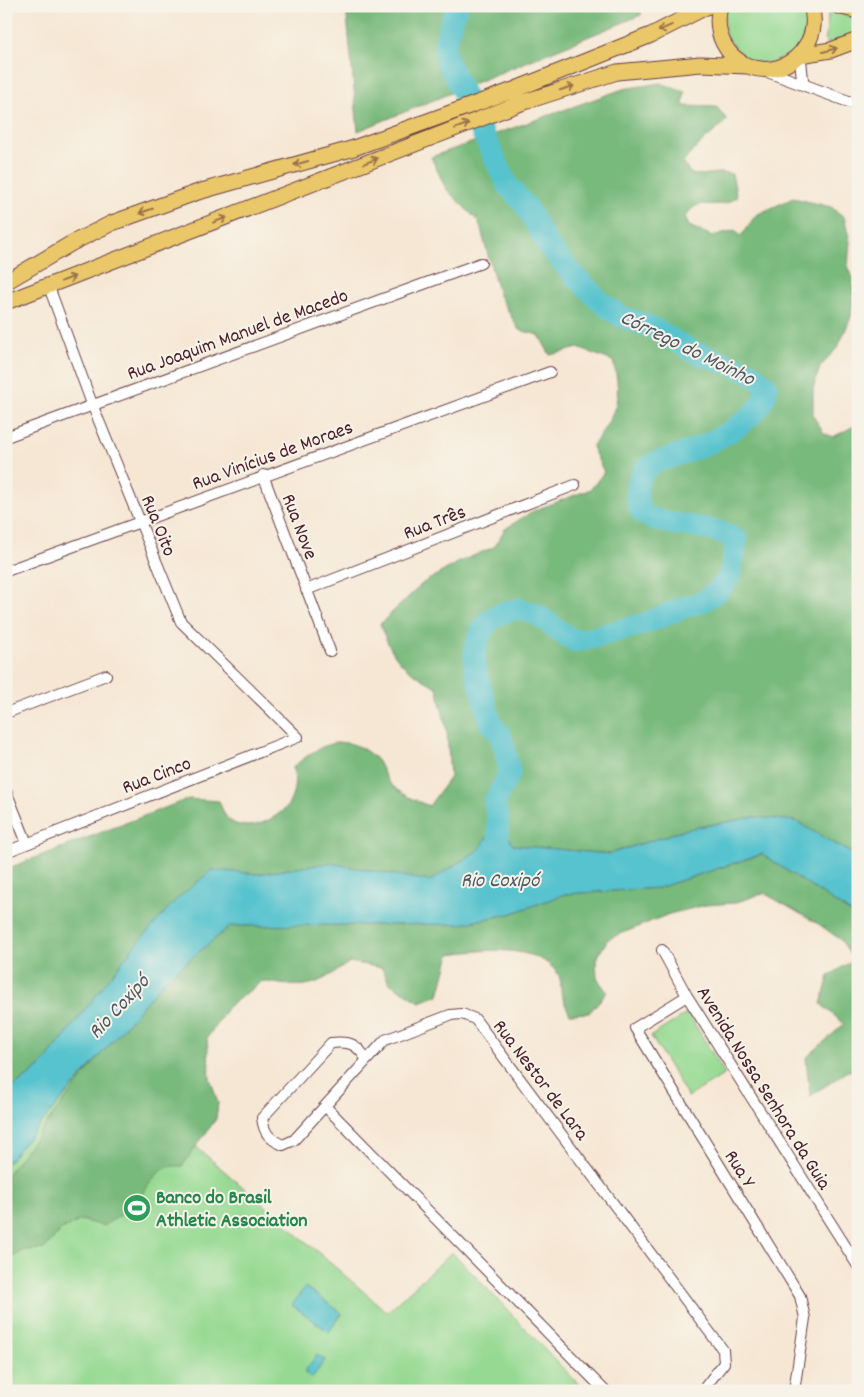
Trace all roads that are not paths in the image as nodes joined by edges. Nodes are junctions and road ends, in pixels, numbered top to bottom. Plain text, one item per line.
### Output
1 (708, 6) edge
2 (720, 6) edge
3 (811, 6) edge
4 (838, 6) edge
5 (858, 10) edge
6 (858, 40) edge
7 (800, 55) junction
8 (754, 68) junction
9 (803, 84) junction
10 (518, 96) junction
11 (858, 105) edge
12 (480, 263) dead end
13 (6, 282) edge
14 (49, 286) junction
15 (6, 302) edge
16 (550, 372) dead end
17 (92, 404) junction
18 (6, 437) edge
19 (263, 475) junction
20 (575, 484) dead end
21 (139, 522) junction
22 (6, 571) edge
23 (306, 590) junction
24 (330, 651) dead end
25 (106, 675) dead end
26 (6, 713) edge
27 (298, 737) joint
28 (6, 791) edge
29 (27, 843) junction
30 (6, 852) edge
31 (662, 950) dead end
32 (687, 996) junction
33 (366, 1060) junction
34 (325, 1106) junction
35 (858, 1266) edge
36 (604, 1391) edge
37 (702, 1391) edge
38 (794, 1391) edge

1 -> 10 main road
2 - 8 main road
3 - 7 main road
4 - 5 main road
7 -> 6 main road
7 - 8 main road
7 - 9 street
8 - 9 street
10 -> 8 main road
9 - 11 street
10 -> 13 main road
14 -> 10 main road
12 - 17 street, Rua Joaquim Manuel de Macedo
14 - 15 main road
14 - 17 street, Rua Oito
16 - 19 street, Rua Vinícius de Moraes
17 - 18 street, Rua Joaquim Manuel de Macedo
17 - 21 street, Rua Oito
19 - 21 street, Rua Vinícius de Moraes
19 - 23 street, Rua Nove
20 - 23 street, Rua Três
21 - 22 street, Rua Vinícius de Moraes
21 - 27 street, Rua Oito
23 - 24 street, Rua Nove
25 - 26 street
27 - 29 street, Rua Cinco
28 - 29 street
29 - 30 street, Rua Cinco
31 - 32 street, Avenida Nossa Senhora da Guia
32 - 35 street, Avenida Nossa Senhora da Guia
32 - 38 street, Rua Y
33 - 34 street, Rua Nestor de Lara
33 - 34 street, Rua Nestor de Lara
33 - 37 street, Rua Nestor de Lara
34 - 36 street

